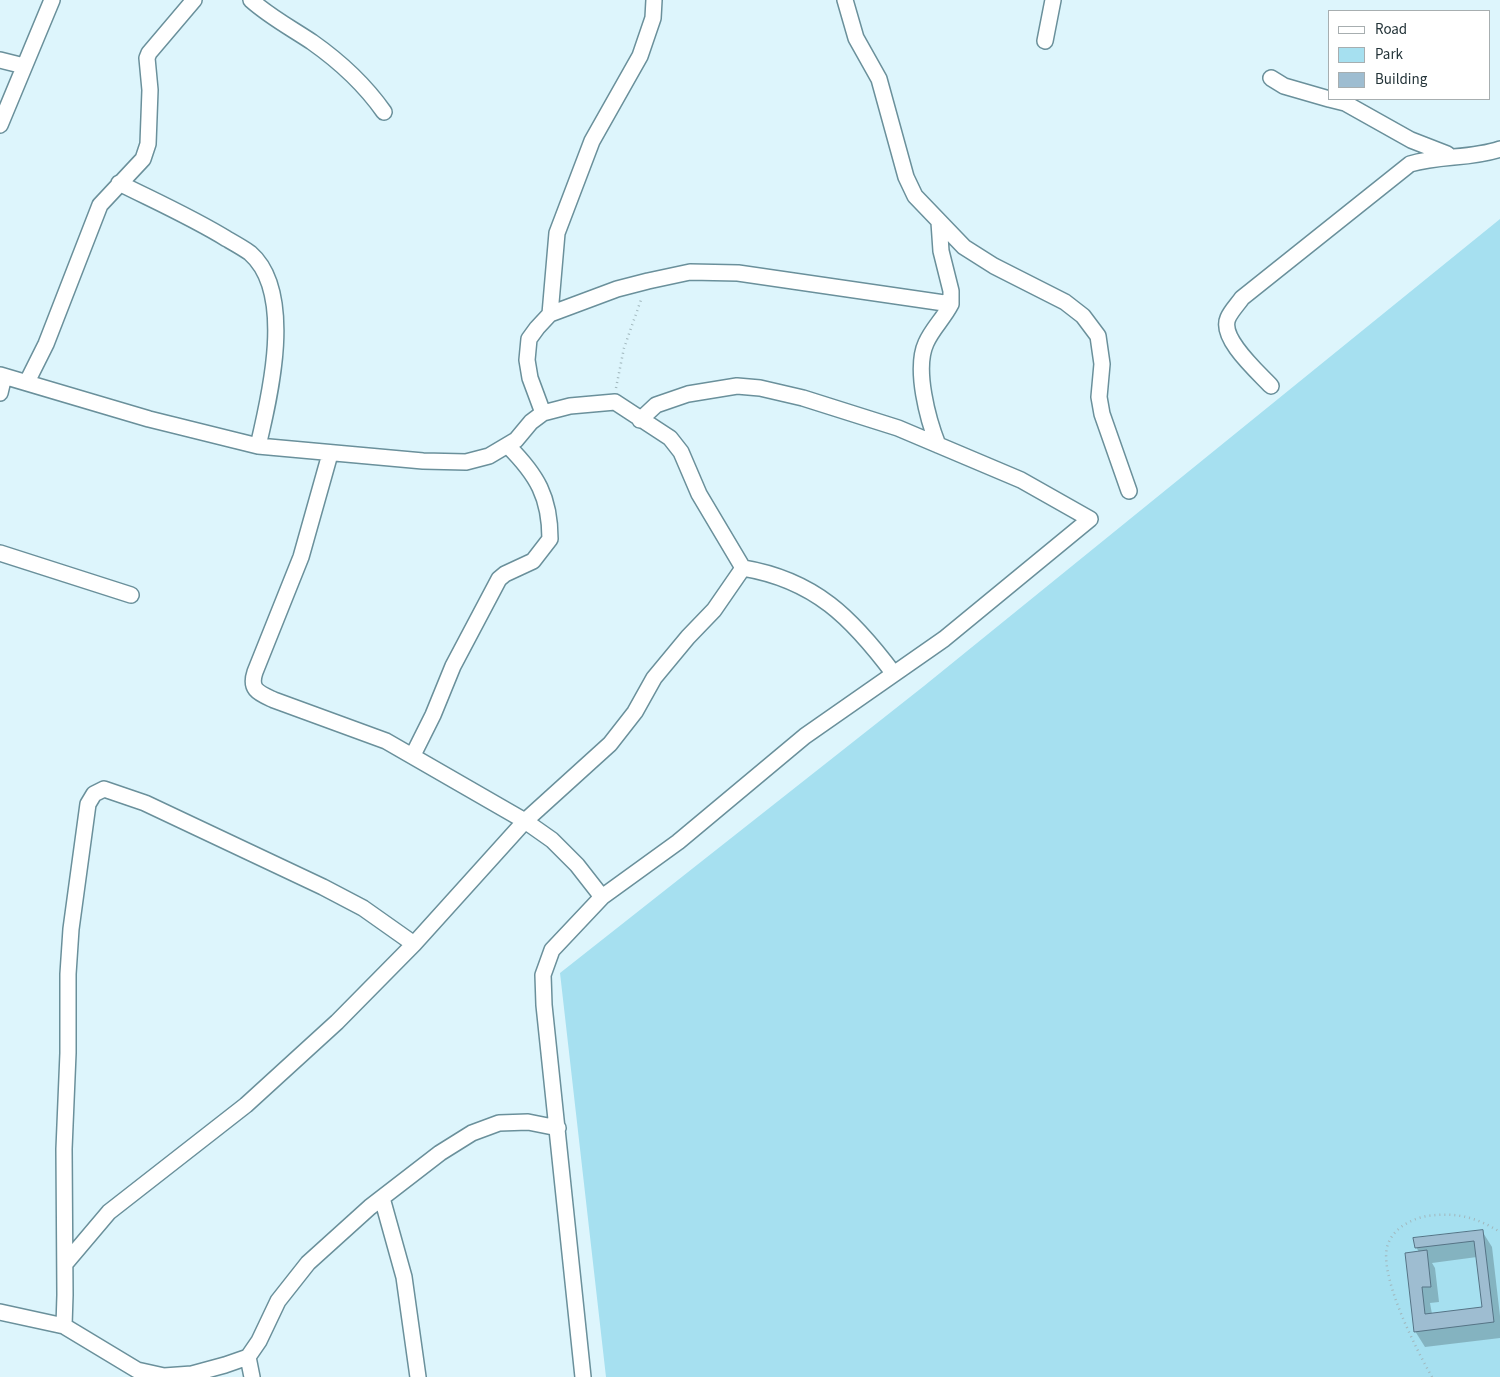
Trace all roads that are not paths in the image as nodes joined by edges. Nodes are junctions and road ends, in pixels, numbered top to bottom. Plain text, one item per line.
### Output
1 (194, 0) edge
2 (251, 0) edge
3 (654, 0) edge
4 (845, 0) edge
5 (1053, 0) edge
6 (51, 1) edge
7 (1045, 41) dead end
8 (0, 60) edge
9 (24, 66) junction
10 (1271, 78) dead end
11 (1328, 99) edge
12 (1333, 100) edge
13 (384, 112) dead end
14 (0, 125) edge
15 (1500, 149) edge
16 (1453, 157) junction
17 (119, 183) junction
18 (939, 222) junction
19 (951, 304) junction
20 (550, 314) junction
21 (2, 375) edge
22 (27, 382) junction
23 (1271, 386) dead end
24 (0, 393) edge
25 (543, 413) junction
26 (640, 420) junction
27 (938, 445) junction
28 (258, 446) junction
29 (508, 446) junction
30 (330, 454) junction
31 (1129, 491) dead end
32 (0, 553) edge
33 (743, 568) junction
34 (130, 595) dead end
35 (894, 674) junction
36 (414, 755) junction
37 (525, 821) junction
38 (602, 897) junction
39 (414, 944) junction
40 (558, 1128) junction
41 (382, 1198) junction
42 (65, 1264) junction
43 (0, 1312) edge
44 (64, 1326) junction
45 (248, 1357) junction
46 (252, 1377) edge
47 (418, 1377) edge
48 (583, 1377) edge

1 - 17 street
2 - 13 street
3 - 20 street
4 - 18 street
5 - 7 street
6 - 9 street
8 - 9 street
9 - 14 street
10 - 11 street
12 - 16 street
15 - 16 street
16 - 23 street
17 - 22 street
17 - 28 street
18 - 19 street
18 - 31 street
19 - 20 street
19 - 27 street
20 - 25 street
21 - 22 street
21 - 24 street
22 - 28 street
25 - 26 street
25 - 29 street
26 - 27 street
26 - 33 street
27 - 35 street
28 - 30 street
29 - 30 street
29 - 36 street
30 - 36 street
32 - 34 street
33 - 35 street
33 - 37 street
35 - 38 street
36 - 37 street
37 - 38 street
37 - 39 street
38 - 40 street
39 - 42 street
39 - 42 street
40 - 41 street
40 - 48 street
41 - 45 street
41 - 47 street
42 - 44 street
43 - 44 street
44 - 45 street
45 - 46 street

